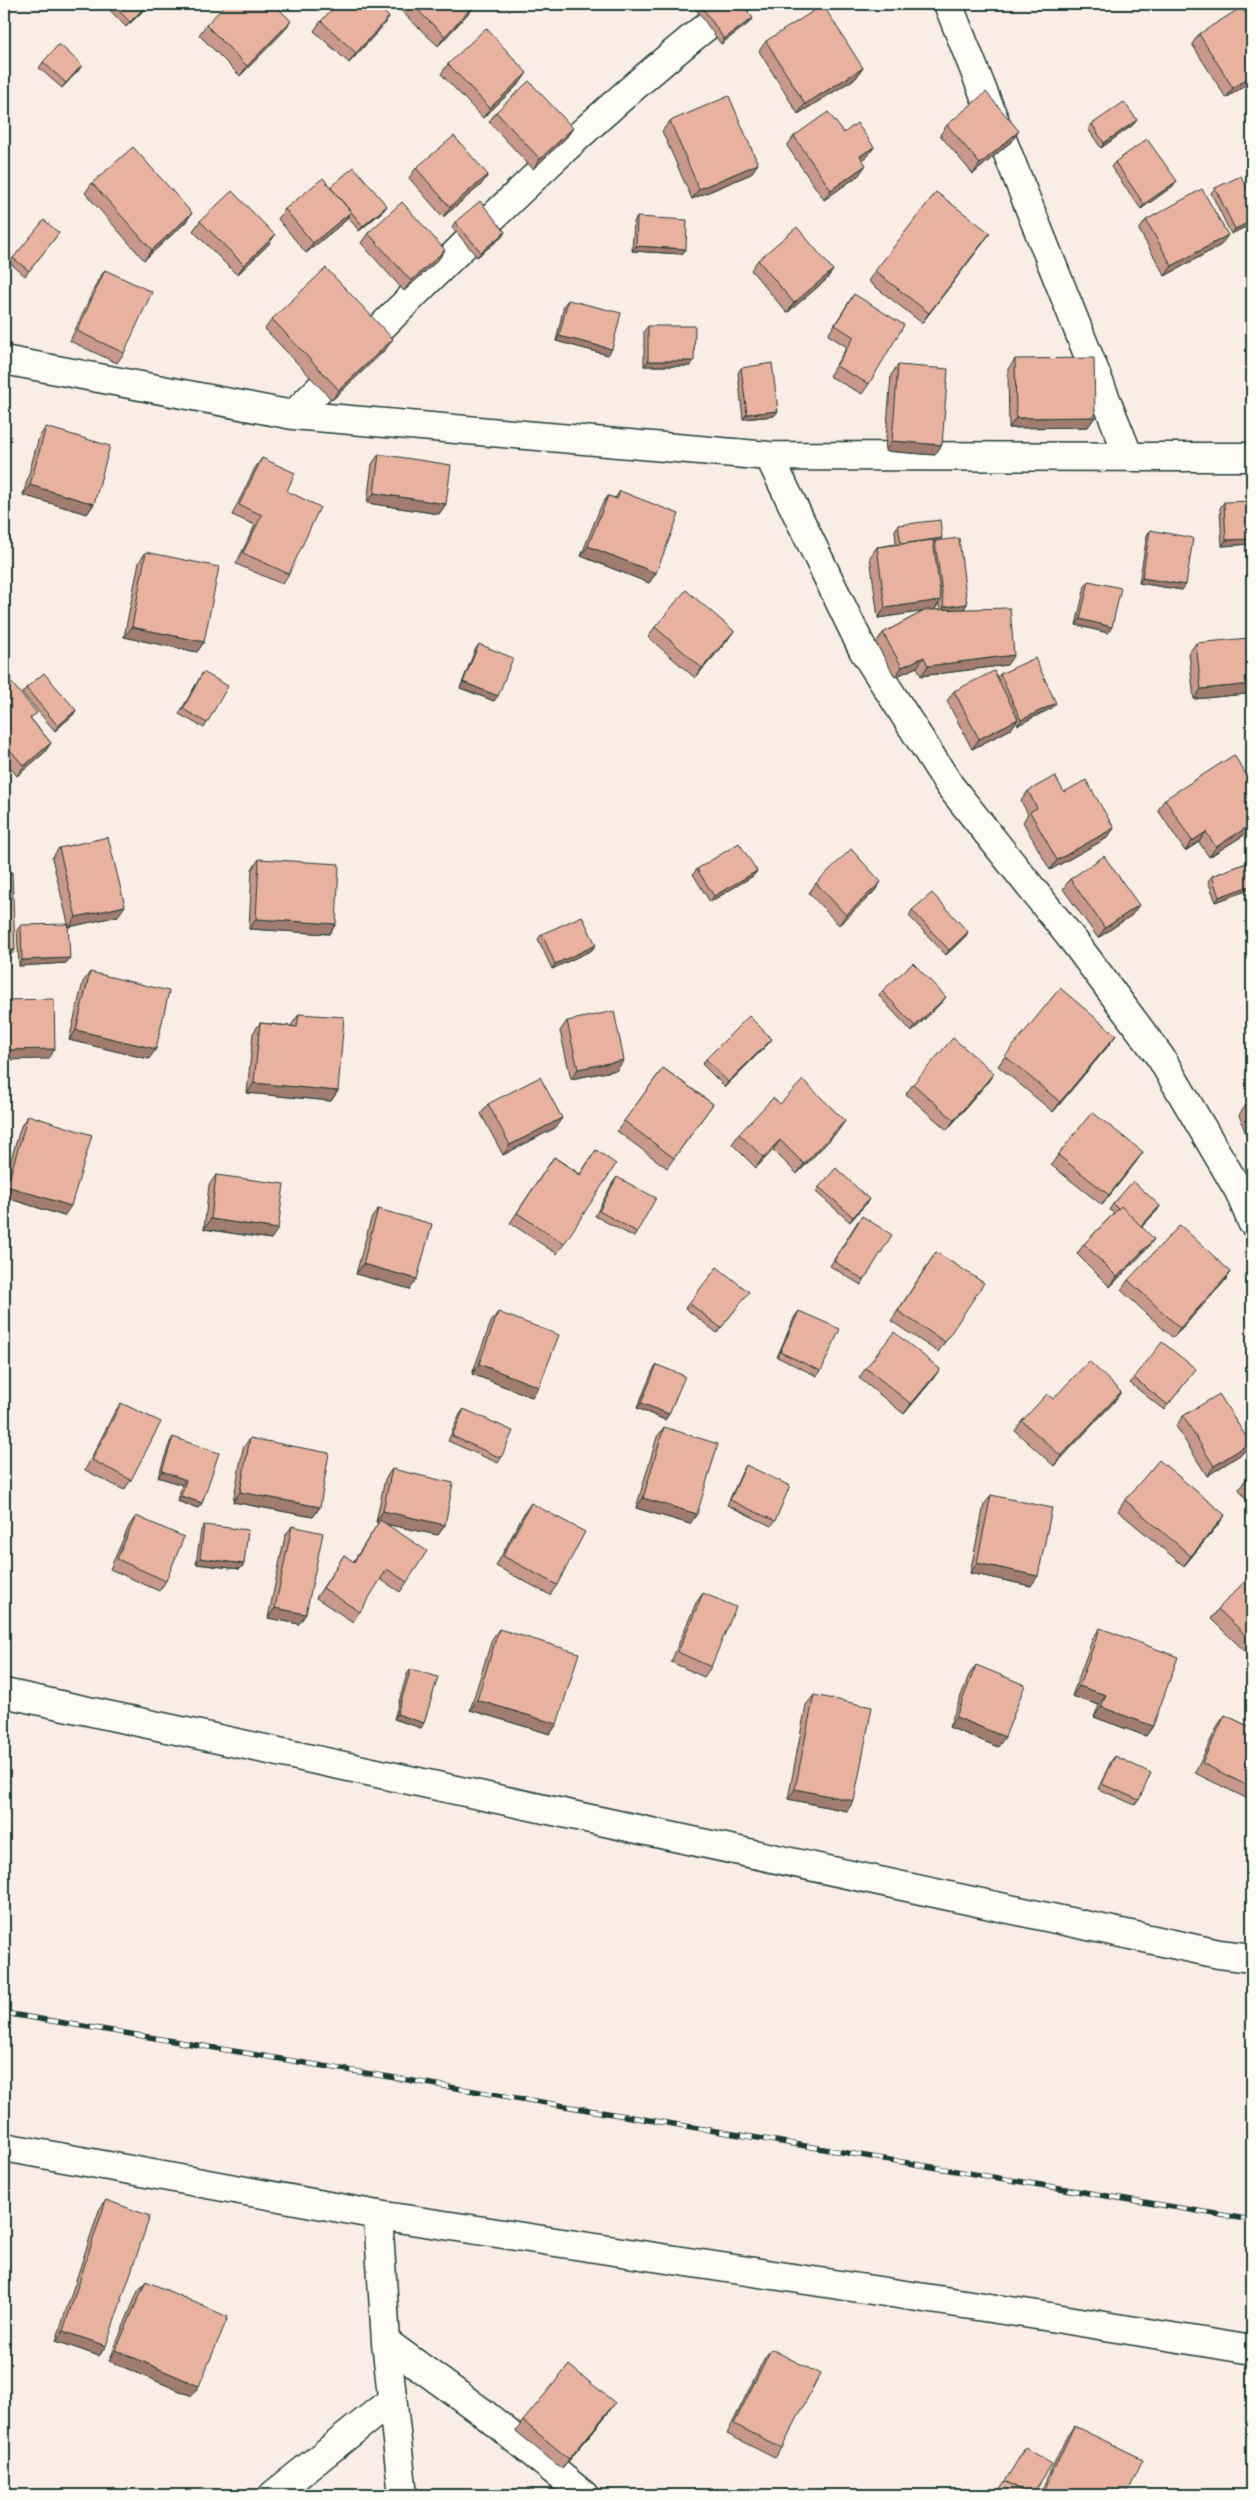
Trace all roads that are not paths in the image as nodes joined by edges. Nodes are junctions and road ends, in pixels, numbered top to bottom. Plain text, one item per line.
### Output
1 (735, 4) edge
2 (948, 4) edge
3 (4, 360) edge
4 (293, 415) junction
5 (769, 456) junction
6 (1252, 457) edge
7 (1129, 458) junction
8 (1252, 1222) edge
9 (4, 1693) edge
10 (1252, 1958) edge
11 (4, 2147) edge
12 (378, 2214) junction
13 (386, 2342) junction
14 (1252, 2350) edge
15 (392, 2400) junction
16 (273, 2495) edge
17 (403, 2495) edge
18 (584, 2495) edge

1 - 4 street
2 - 7 street
3 - 4 street
4 - 5 street
5 - 7 street
5 - 8 street
6 - 7 street
9 - 10 street
11 - 12 street
12 - 13 street
12 - 14 street
13 - 15 street
13 - 18 street
15 - 16 street
15 - 17 street

